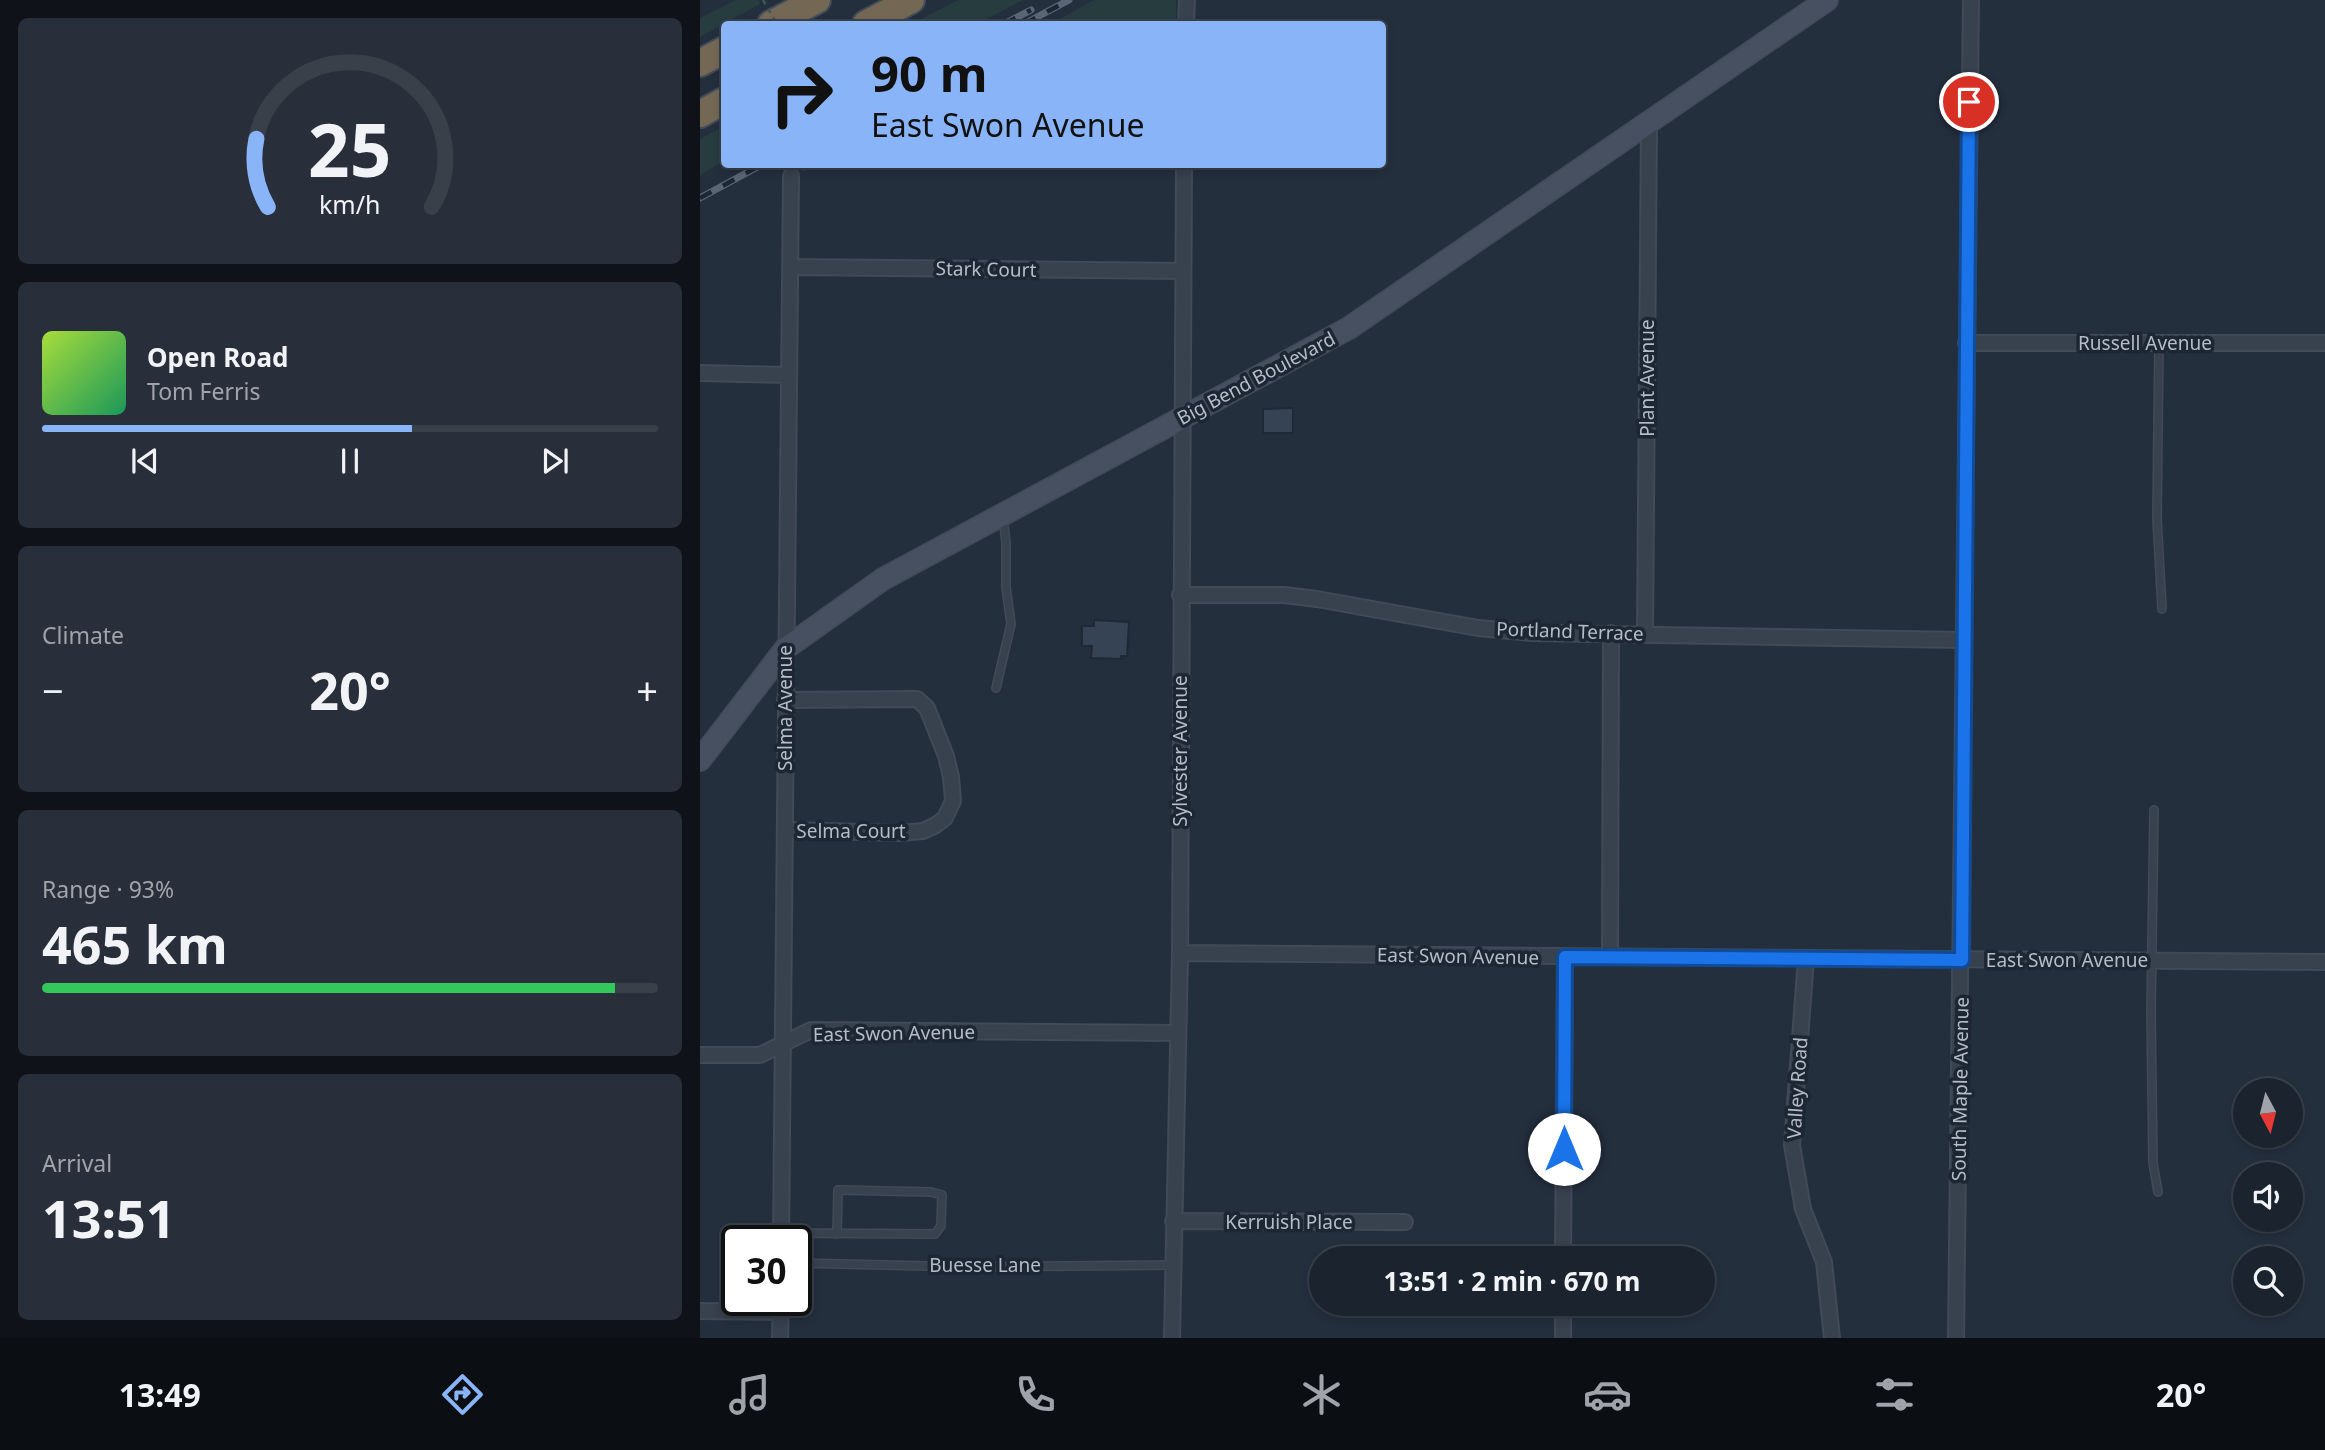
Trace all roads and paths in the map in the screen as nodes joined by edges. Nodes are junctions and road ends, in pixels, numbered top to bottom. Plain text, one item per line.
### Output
1 (763, 0) edge
2 (817, 0) edge
3 (911, 0) edge
4 (1187, 0) edge
5 (1827, 0) edge
6 (1971, 0) edge
7 (775, 21) edge
8 (777, 21) edge
9 (872, 21) edge
10 (1186, 21) edge
11 (721, 52) edge
12 (700, 63) edge
13 (721, 103) edge
14 (700, 114) edge
15 (1649, 124) junction
16 (1184, 168) edge
17 (791, 176) dead end
18 (790, 267) junction
19 (1183, 271) junction
20 (1966, 343) junction
21 (2159, 343) junction
22 (2325, 343) edge
23 (700, 373) edge
24 (788, 375) junction
25 (1182, 418) junction
26 (1002, 513) junction
27 (1180, 595) junction
28 (2162, 609) dead end
29 (1611, 633) junction
30 (1645, 633) junction
31 (1963, 640) junction
32 (786, 648) junction
33 (996, 688) dead end
34 (785, 700) junction
35 (700, 761) edge
36 (2154, 810) dead end
37 (785, 831) junction
38 (1180, 953) junction
39 (1610, 956) junction
40 (1565, 957) junction
41 (1806, 959) junction
42 (1962, 960) junction
43 (2154, 961) junction
44 (2325, 962) edge
45 (1177, 1033) junction
46 (782, 1045) junction
47 (700, 1055) edge
48 (2158, 1192) dead end
49 (1173, 1221) junction
50 (1405, 1222) dead end
51 (781, 1225) edge
52 (837, 1234) junction
53 (812, 1235) edge
54 (1563, 1246) edge
55 (812, 1263) edge
56 (1173, 1265) junction
57 (721, 1310) edge
58 (700, 1311) edge
59 (781, 1316) edge
60 (1563, 1316) edge
61 (780, 1338) edge
62 (1172, 1338) edge
63 (1563, 1338) edge
64 (1832, 1338) edge
65 (1956, 1338) edge

1 - 7 path, bridge
2 - 8 highway
3 - 9 highway
4 - 10 street
5 - 15 main road, Big Bend Boulevard
6 - 20 street, South Maple Avenue
11 - 12 highway
13 - 14 highway
15 - 25 main road, Big Bend Boulevard
15 - 30 street, Plant Avenue
16 - 19 street, Sylvester Avenue
17 - 18 street, Selma Avenue
18 - 19 street, Stark Court
18 - 24 street, Selma Avenue
19 - 25 street, Sylvester Avenue
20 - 21 street, Russell Avenue
20 - 31 street, South Maple Avenue
21 - 22 street, Russell Avenue
21 - 28 lane
23 - 24 street
24 - 32 street, Selma Avenue
25 - 26 main road, Big Bend Boulevard
25 - 27 street, Sylvester Avenue
26 - 32 main road, Big Bend Boulevard
26 - 33 lane
27 - 29 street, Portland Terrace
27 - 38 street, Sylvester Avenue
29 - 30 street, Portland Terrace
29 - 39 street
30 - 31 street, Portland Terrace
31 - 42 street, South Maple Avenue
32 - 34 street, Selma Avenue
32 - 35 main road, Big Bend Boulevard
34 - 37 street, Selma Avenue
34 - 37 street, Selma Court
36 - 43 lane
37 - 46 street, Selma Avenue
38 - 40 street, East Swon Avenue
38 - 45 street, Sylvester Avenue
39 - 40 street, East Swon Avenue
39 - 41 street, East Swon Avenue
40 - 54 street
41 - 42 street, East Swon Avenue
41 - 64 street, Valley Road
42 - 43 street, East Swon Avenue
42 - 65 street, South Maple Avenue
43 - 44 street, East Swon Avenue
43 - 48 lane
45 - 46 street, East Swon Avenue
45 - 49 street, Sylvester Avenue
46 - 47 street, East Swon Avenue
46 - 51 street, Selma Avenue
49 - 50 street, Kerruish Place
49 - 56 street, Sylvester Avenue
52 - 52 lane
52 - 53 lane
55 - 56 lane, Buesse Lane
56 - 62 street, Sylvester Avenue
57 - 58 street
59 - 61 street
60 - 63 street

